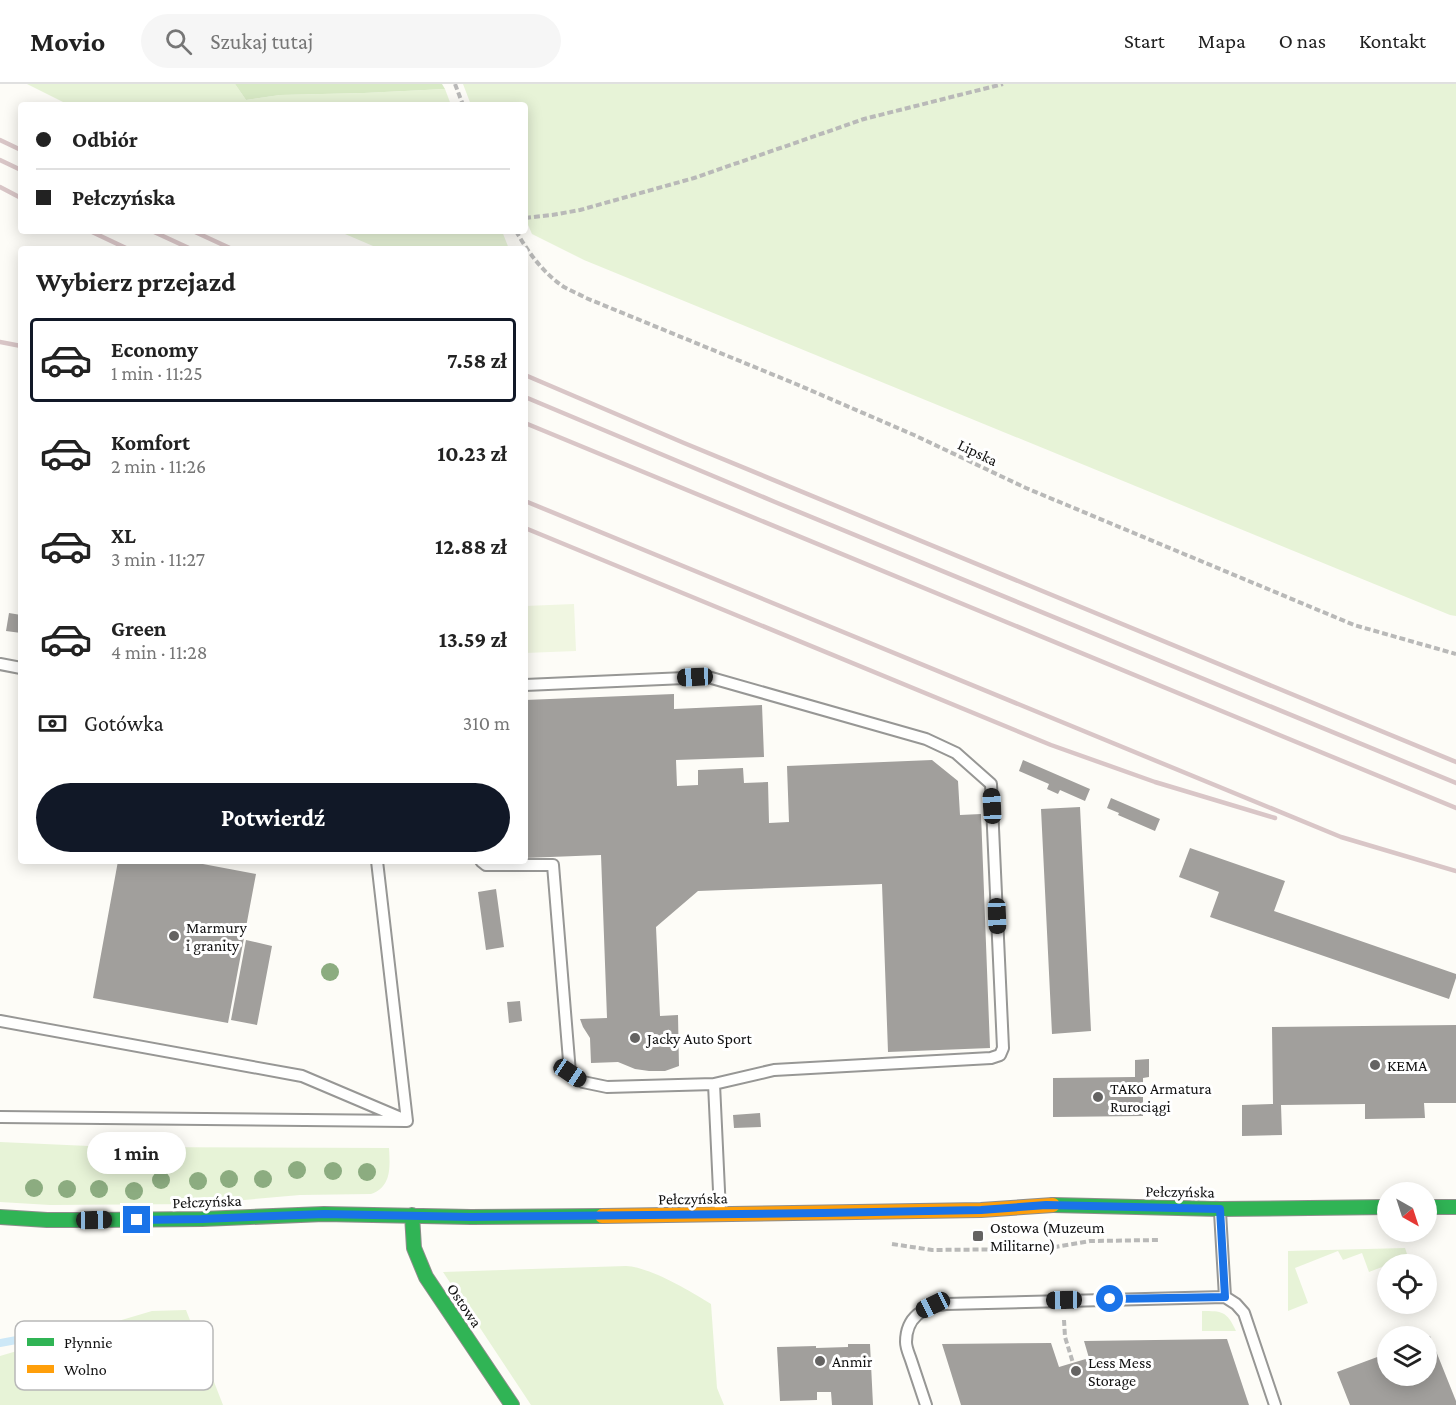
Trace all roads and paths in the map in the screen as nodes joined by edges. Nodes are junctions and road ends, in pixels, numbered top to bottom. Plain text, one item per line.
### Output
1 (455, 84) edge
2 (1003, 84) edge
3 (462, 102) edge
4 (528, 218) edge
5 (528, 252) edge
6 (1456, 654) edge
7 (0, 664) edge
8 (18, 667) edge
9 (528, 685) edge
10 (376, 864) edge
11 (485, 864) edge
12 (0, 1021) edge
13 (714, 1084) junction
14 (0, 1117) edge
15 (407, 1121) junction
16 (1377, 1207) edge
17 (1437, 1207) edge
18 (1456, 1207) edge
19 (1220, 1209) junction
20 (720, 1214) junction
21 (412, 1215) junction
22 (0, 1216) edge
23 (1161, 1240) dead end
24 (886, 1243) dead end
25 (1225, 1297) junction
26 (1064, 1300) junction
27 (1073, 1363) dead end
28 (512, 1405) edge
29 (926, 1405) edge
30 (1275, 1405) edge

1 - 3 path
2 - 4 path
5 - 6 path, Lipska
7 - 8 lane
9 - 13 lane
10 - 15 lane
11 - 13 lane
12 - 15 lane
13 - 20 lane
14 - 15 lane
16 - 19 main road, Pełczyńska
17 - 18 main road
19 - 20 main road, Pełczyńska
19 - 25 lane
20 - 21 main road, Pełczyńska
21 - 22 main road, Pełczyńska
21 - 28 main road, Ostowa
23 - 24 path
25 - 26 lane
25 - 30 lane
26 - 27 path
26 - 29 lane

